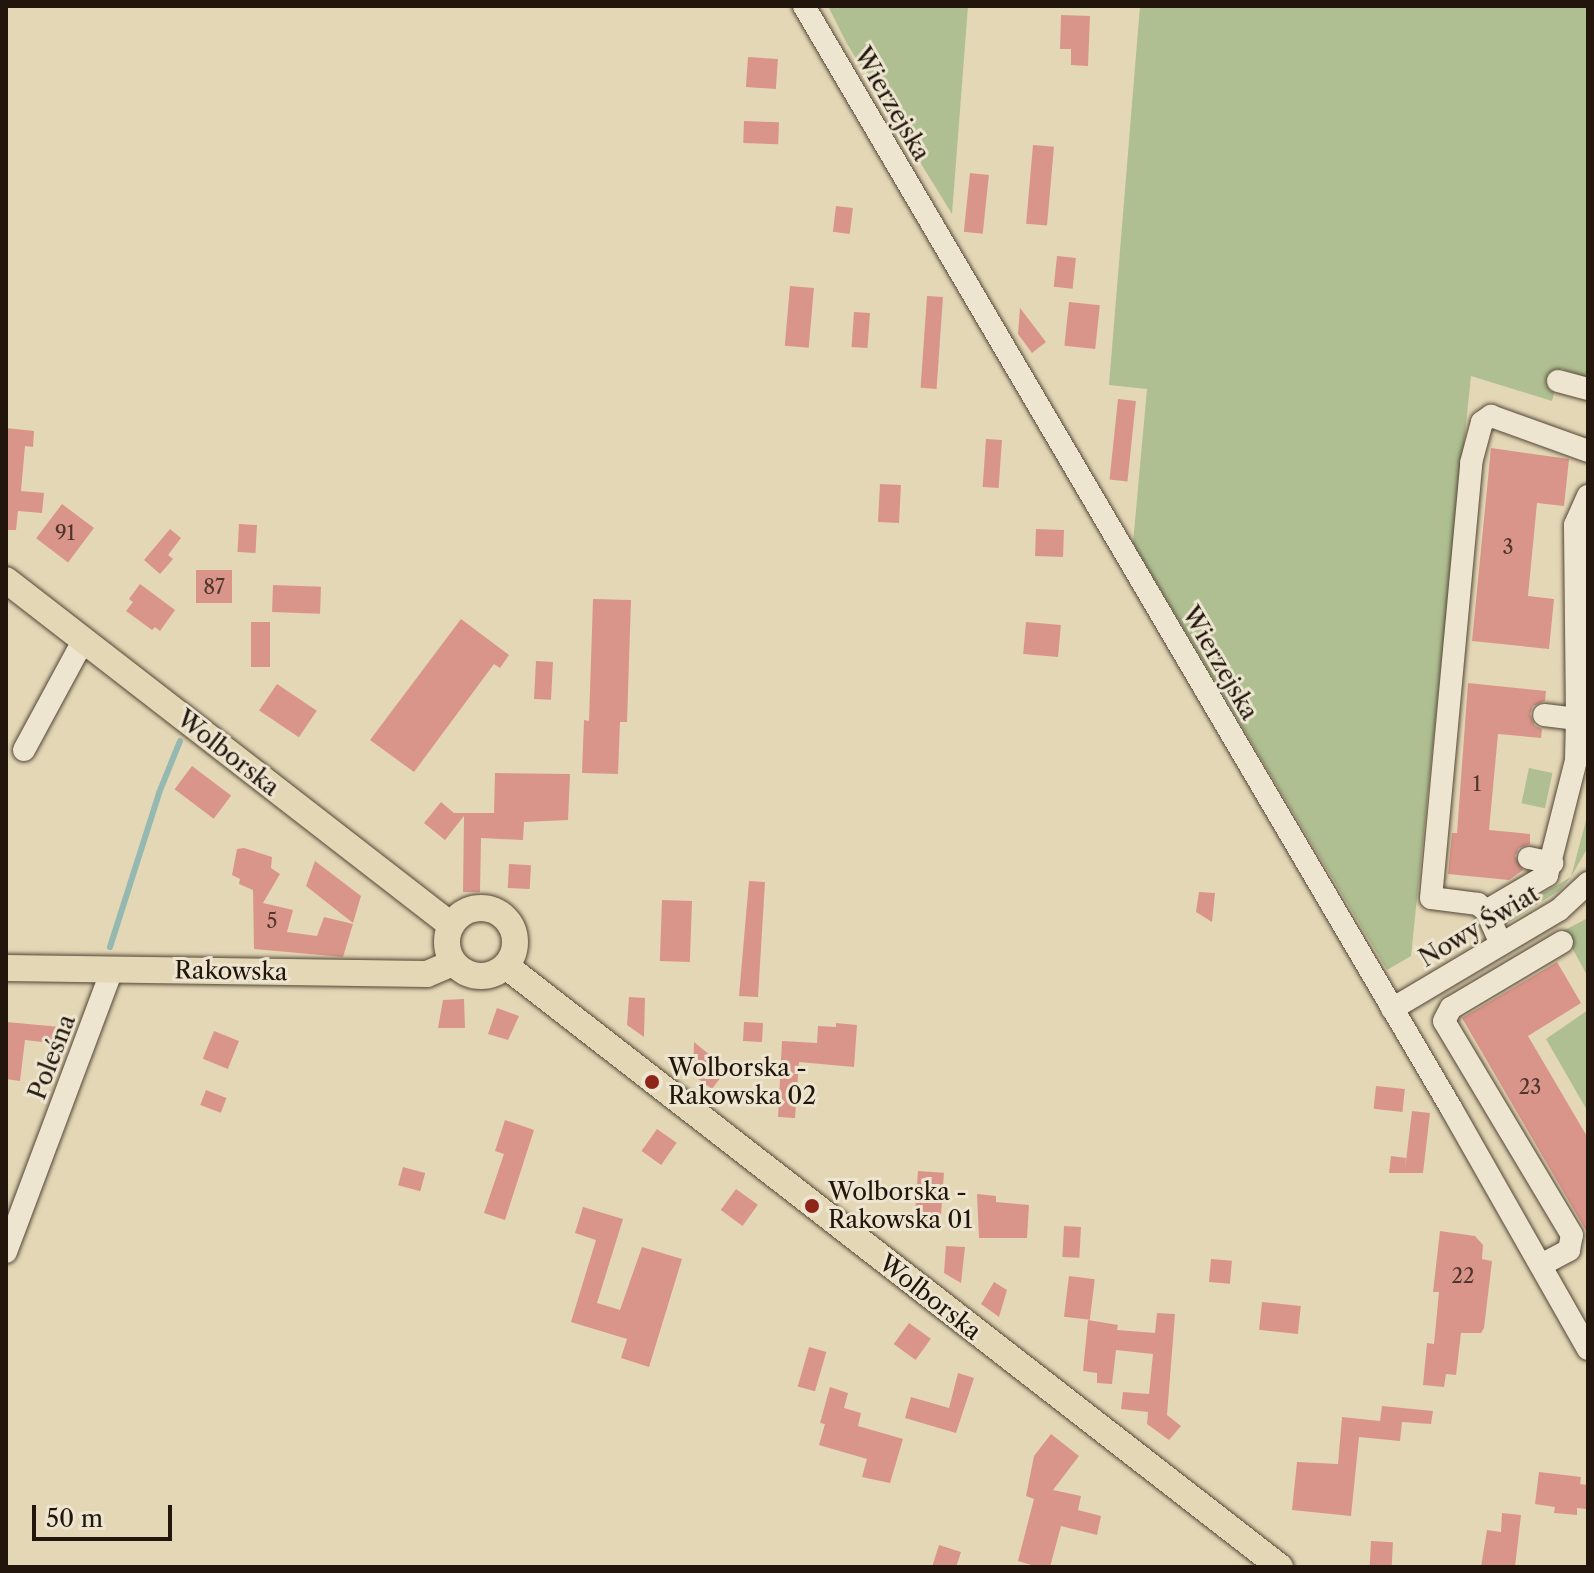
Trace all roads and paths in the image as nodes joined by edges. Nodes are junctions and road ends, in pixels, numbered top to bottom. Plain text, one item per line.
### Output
1 (804, 6) edge
2 (1558, 381) dead end
3 (1588, 389) edge
4 (1588, 451) edge
5 (1588, 496) edge
6 (6, 580) edge
7 (83, 641) junction
8 (1544, 715) dead end
9 (1577, 719) junction
10 (24, 750) dead end
11 (1529, 858) dead end
12 (1552, 863) junction
13 (1588, 883) edge
14 (1486, 911) junction
15 (451, 925) junction
16 (1562, 942) dead end
17 (1501, 944) junction
18 (453, 963) junction
19 (506, 966) junction
20 (6, 968) edge
21 (112, 970) junction
22 (1392, 1009) junction
23 (6, 1252) edge
24 (1541, 1265) junction
25 (1588, 1349) edge
26 (1280, 1567) edge

1 - 22 street, Wierzejska
2 - 3 street
4 - 14 street
5 - 9 street
6 - 7 main road, Wolborska
7 - 10 street
7 - 15 main road, Wolborska
8 - 9 street
9 - 12 street
11 - 12 street
12 - 14 street
13 - 17 street, Nowy Świat
14 - 17 street
15 - 18 main road
15 - 19 main road
16 - 24 street
17 - 22 street, Nowy Świat
18 - 19 main road
18 - 21 main road, Rakowska
19 - 26 main road, Wolborska
20 - 21 main road, Rakowska
21 - 23 street, Poleśna
22 - 24 street, Wierzejska
24 - 25 street, Wierzejska

